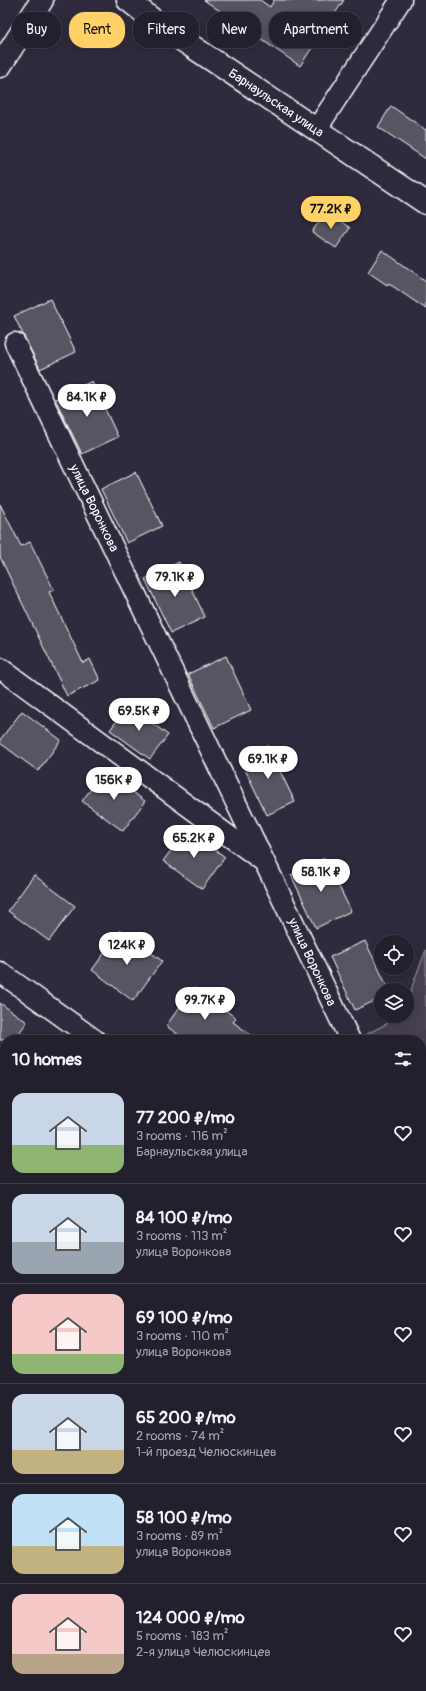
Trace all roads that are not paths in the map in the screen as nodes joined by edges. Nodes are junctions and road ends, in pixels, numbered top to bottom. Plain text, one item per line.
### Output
1 (42, 0) edge
2 (128, 0) edge
3 (401, 0) edge
4 (0, 66) edge
5 (316, 130) junction
6 (426, 203) edge
7 (15, 343) dead end
8 (0, 668) edge
9 (265, 863) junction
10 (0, 972) edge
11 (88, 1035) edge
12 (348, 1035) edge

1 - 4 main road
2 - 5 main road, Барнаульская улица
3 - 5 street
5 - 6 main road, Барнаульская улица
7 - 9 street, улица Воронкова
8 - 9 street
9 - 12 street, улица Воронкова
10 - 11 street

